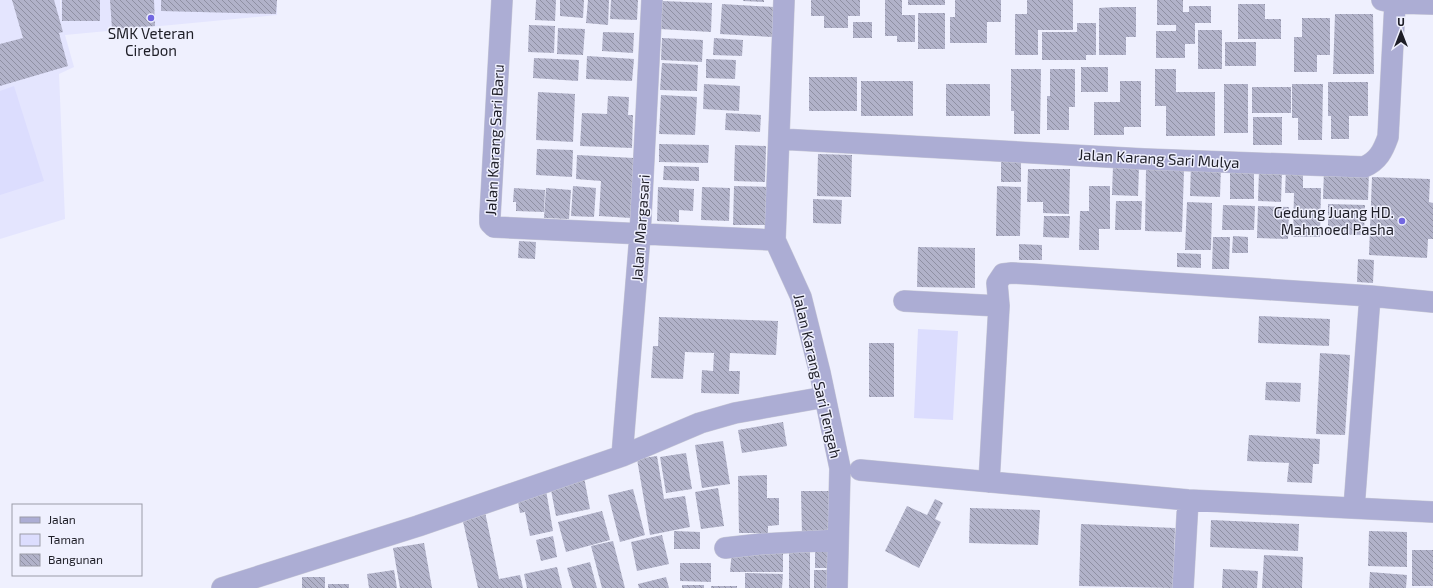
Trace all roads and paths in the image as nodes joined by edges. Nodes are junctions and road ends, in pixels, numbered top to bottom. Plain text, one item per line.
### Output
1 (502, 0) edge
2 (652, 0) edge
3 (784, 0) edge
4 (1388, 2) edge
5 (1433, 4) edge
6 (779, 139) junction
7 (640, 235) junction
8 (775, 240) junction
9 (1370, 296) junction
10 (904, 301) dead end
11 (1433, 302) edge
12 (999, 306) junction
13 (825, 397) junction
14 (622, 456) junction
15 (860, 470) dead end
16 (988, 482) junction
17 (1188, 500) junction
18 (1354, 508) junction
19 (1433, 512) edge
20 (837, 540) junction
21 (725, 548) dead end
22 (222, 588) edge
23 (837, 588) edge
24 (1182, 588) edge

1 - 7 street, Jalan Karang Sari Baru
2 - 7 street, Jalan Margasari
3 - 6 street, Jalan Karang Sari Tengah
4 - 5 street
4 - 6 street, Jalan Karang Sari Mulya
6 - 8 street, Jalan Karang Sari Tengah
7 - 8 street, Jalan Karang Sari Baru
7 - 14 street, Jalan Margasari
8 - 13 street, Jalan Karang Sari Tengah
9 - 11 street
9 - 12 street
9 - 18 street
10 - 12 street
12 - 16 street
13 - 14 street
13 - 20 street, Jalan Karang Sari Tengah
14 - 22 street
15 - 16 street
16 - 17 street
17 - 18 street
17 - 24 street
18 - 19 street
20 - 21 street
20 - 23 street, Jalan Karang Sari Tengah

